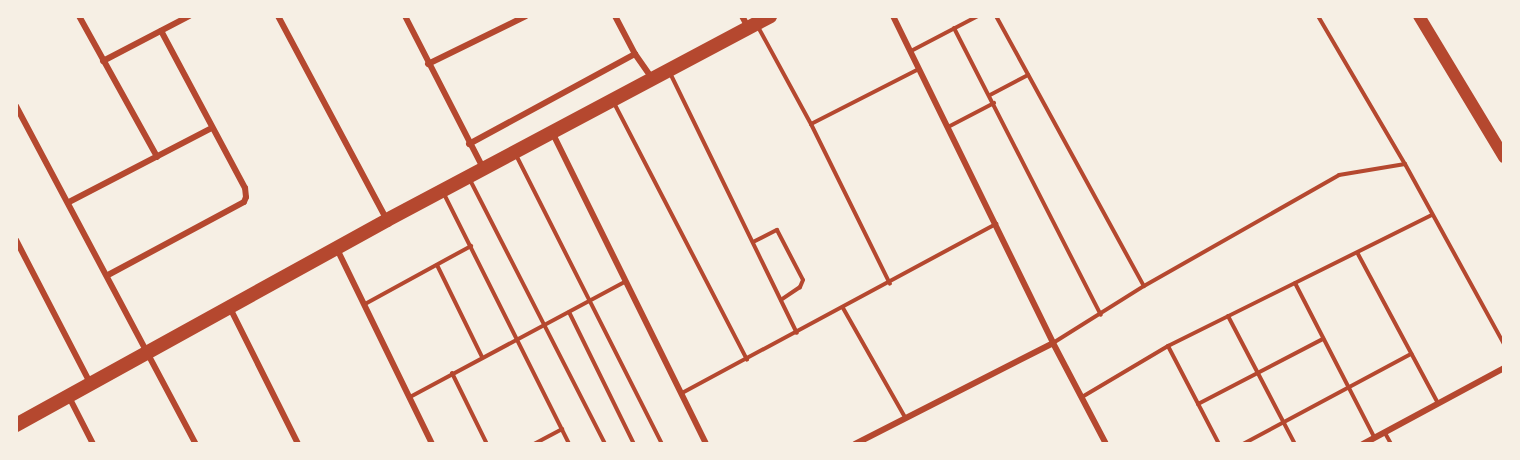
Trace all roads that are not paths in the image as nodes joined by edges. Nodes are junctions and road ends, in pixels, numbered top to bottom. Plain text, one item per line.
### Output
1 (79, 16) edge
2 (189, 16) edge
3 (278, 16) edge
4 (405, 16) edge
5 (526, 16) edge
6 (615, 16) edge
7 (770, 16) edge
8 (893, 16) edge
9 (978, 16) edge
10 (996, 16) edge
11 (1318, 16) edge
12 (1419, 16) edge
13 (749, 23) edge
14 (954, 28) junction
15 (161, 31) junction
16 (911, 51) junction
17 (635, 54) junction
18 (103, 61) junction
19 (428, 64) junction
20 (919, 69) junction
21 (668, 70) junction
22 (1028, 75) junction
23 (652, 78) junction
24 (990, 95) junction
25 (612, 99) junction
26 (994, 103) junction
27 (16, 106) edge
28 (811, 124) junction
29 (948, 127) junction
30 (212, 128) junction
31 (552, 132) junction
32 (469, 144) junction
33 (515, 152) junction
34 (157, 157) junction
35 (1503, 157) edge
36 (1405, 164) junction
37 (484, 169) junction
38 (469, 177) junction
39 (443, 192) junction
40 (69, 202) junction
41 (1432, 215) junction
42 (387, 220) junction
43 (997, 224) junction
44 (16, 240) edge
45 (753, 242) junction
46 (471, 246) junction
47 (337, 248) junction
48 (1358, 254) junction
49 (437, 265) junction
50 (108, 275) junction
51 (626, 280) junction
52 (890, 284) junction
53 (1295, 284) junction
54 (1144, 286) junction
55 (591, 300) junction
56 (781, 300) junction
57 (365, 304) junction
58 (230, 308) junction
59 (843, 308) junction
60 (569, 312) junction
61 (1101, 315) junction
62 (1228, 316) junction
63 (546, 325) junction
64 (797, 333) junction
65 (1323, 339) junction
66 (516, 340) junction
67 (1053, 343) junction
68 (1503, 344) edge
69 (1168, 346) junction
70 (148, 353) junction
71 (1411, 354) junction
72 (482, 357) junction
73 (747, 360) junction
74 (1503, 368) edge
75 (452, 373) junction
76 (1259, 374) junction
77 (91, 385) junction
78 (1348, 387) junction
79 (682, 393) junction
80 (69, 397) junction
81 (410, 397) junction
82 (1082, 397) junction
83 (1438, 403) junction
84 (1198, 404) junction
85 (904, 417) junction
86 (1283, 422) junction
87 (16, 424) edge
88 (562, 429) junction
89 (1384, 432) junction
90 (1374, 438) junction
91 (93, 444) edge
92 (196, 444) edge
93 (298, 444) edge
94 (432, 444) edge
95 (487, 444) edge
96 (534, 444) edge
97 (569, 444) edge
98 (605, 444) edge
99 (634, 444) edge
100 (662, 444) edge
101 (706, 444) edge
102 (855, 444) edge
103 (1106, 444) edge
104 (1219, 444) edge
105 (1243, 444) edge
106 (1294, 444) edge
107 (1363, 444) edge
108 (1391, 444) edge

1 - 18 street
2 - 15 street
3 - 42 street
4 - 19 street
5 - 19 street
6 - 17 street
7 - 13 highway
8 - 16 street
9 - 14 lane
10 - 22 lane
11 - 36 lane
12 - 35 main road
13 - 21 highway
13 - 28 lane
14 - 16 lane
14 - 24 lane
15 - 18 street
15 - 30 street
16 - 20 street
17 - 23 street
17 - 32 street
18 - 34 street
19 - 32 street
20 - 28 lane
20 - 29 street
21 - 23 highway
21 - 45 lane
22 - 24 lane
22 - 54 lane
23 - 25 highway
24 - 26 lane
25 - 31 highway
25 - 73 lane
26 - 29 lane
26 - 61 lane
27 - 40 street
28 - 52 lane
29 - 43 street
30 - 34 street
30 - 50 street
31 - 33 highway
31 - 51 street
32 - 37 street
33 - 37 highway
33 - 55 lane
34 - 40 street
36 - 41 lane
36 - 54 lane
37 - 38 highway
38 - 39 highway
38 - 63 lane
39 - 42 highway
39 - 46 lane
40 - 50 street
41 - 48 lane
41 - 68 lane
42 - 47 highway
43 - 52 lane
43 - 67 street
44 - 77 street
45 - 56 lane
45 - 56 lane
46 - 49 lane
46 - 66 lane
47 - 57 street
47 - 58 highway
48 - 53 lane
48 - 71 lane
49 - 57 lane
49 - 72 lane
50 - 70 street
51 - 55 lane
51 - 79 street
52 - 59 lane
53 - 62 lane
53 - 65 lane
54 - 61 lane
55 - 60 lane
55 - 100 lane
56 - 64 lane
57 - 81 street
58 - 70 highway
58 - 93 street
59 - 64 lane
59 - 85 lane
60 - 63 lane
60 - 99 lane
61 - 67 lane
62 - 69 lane
62 - 76 lane
63 - 66 lane
63 - 98 lane
64 - 73 lane
65 - 76 lane
65 - 78 lane
66 - 72 lane
66 - 88 lane
67 - 82 street
67 - 85 street
69 - 82 lane
69 - 84 lane
70 - 77 highway
70 - 92 street
71 - 78 lane
71 - 83 lane
72 - 75 lane
73 - 79 lane
74 - 83 street
75 - 81 lane
75 - 95 lane
76 - 84 lane
76 - 86 lane
77 - 80 highway
78 - 86 lane
78 - 90 lane
79 - 101 street
80 - 87 highway
80 - 91 street
81 - 94 street
82 - 103 street
83 - 89 street
84 - 104 lane
85 - 102 street
86 - 105 lane
86 - 106 lane
88 - 96 lane
88 - 97 lane
89 - 90 street
89 - 108 lane
90 - 107 street

